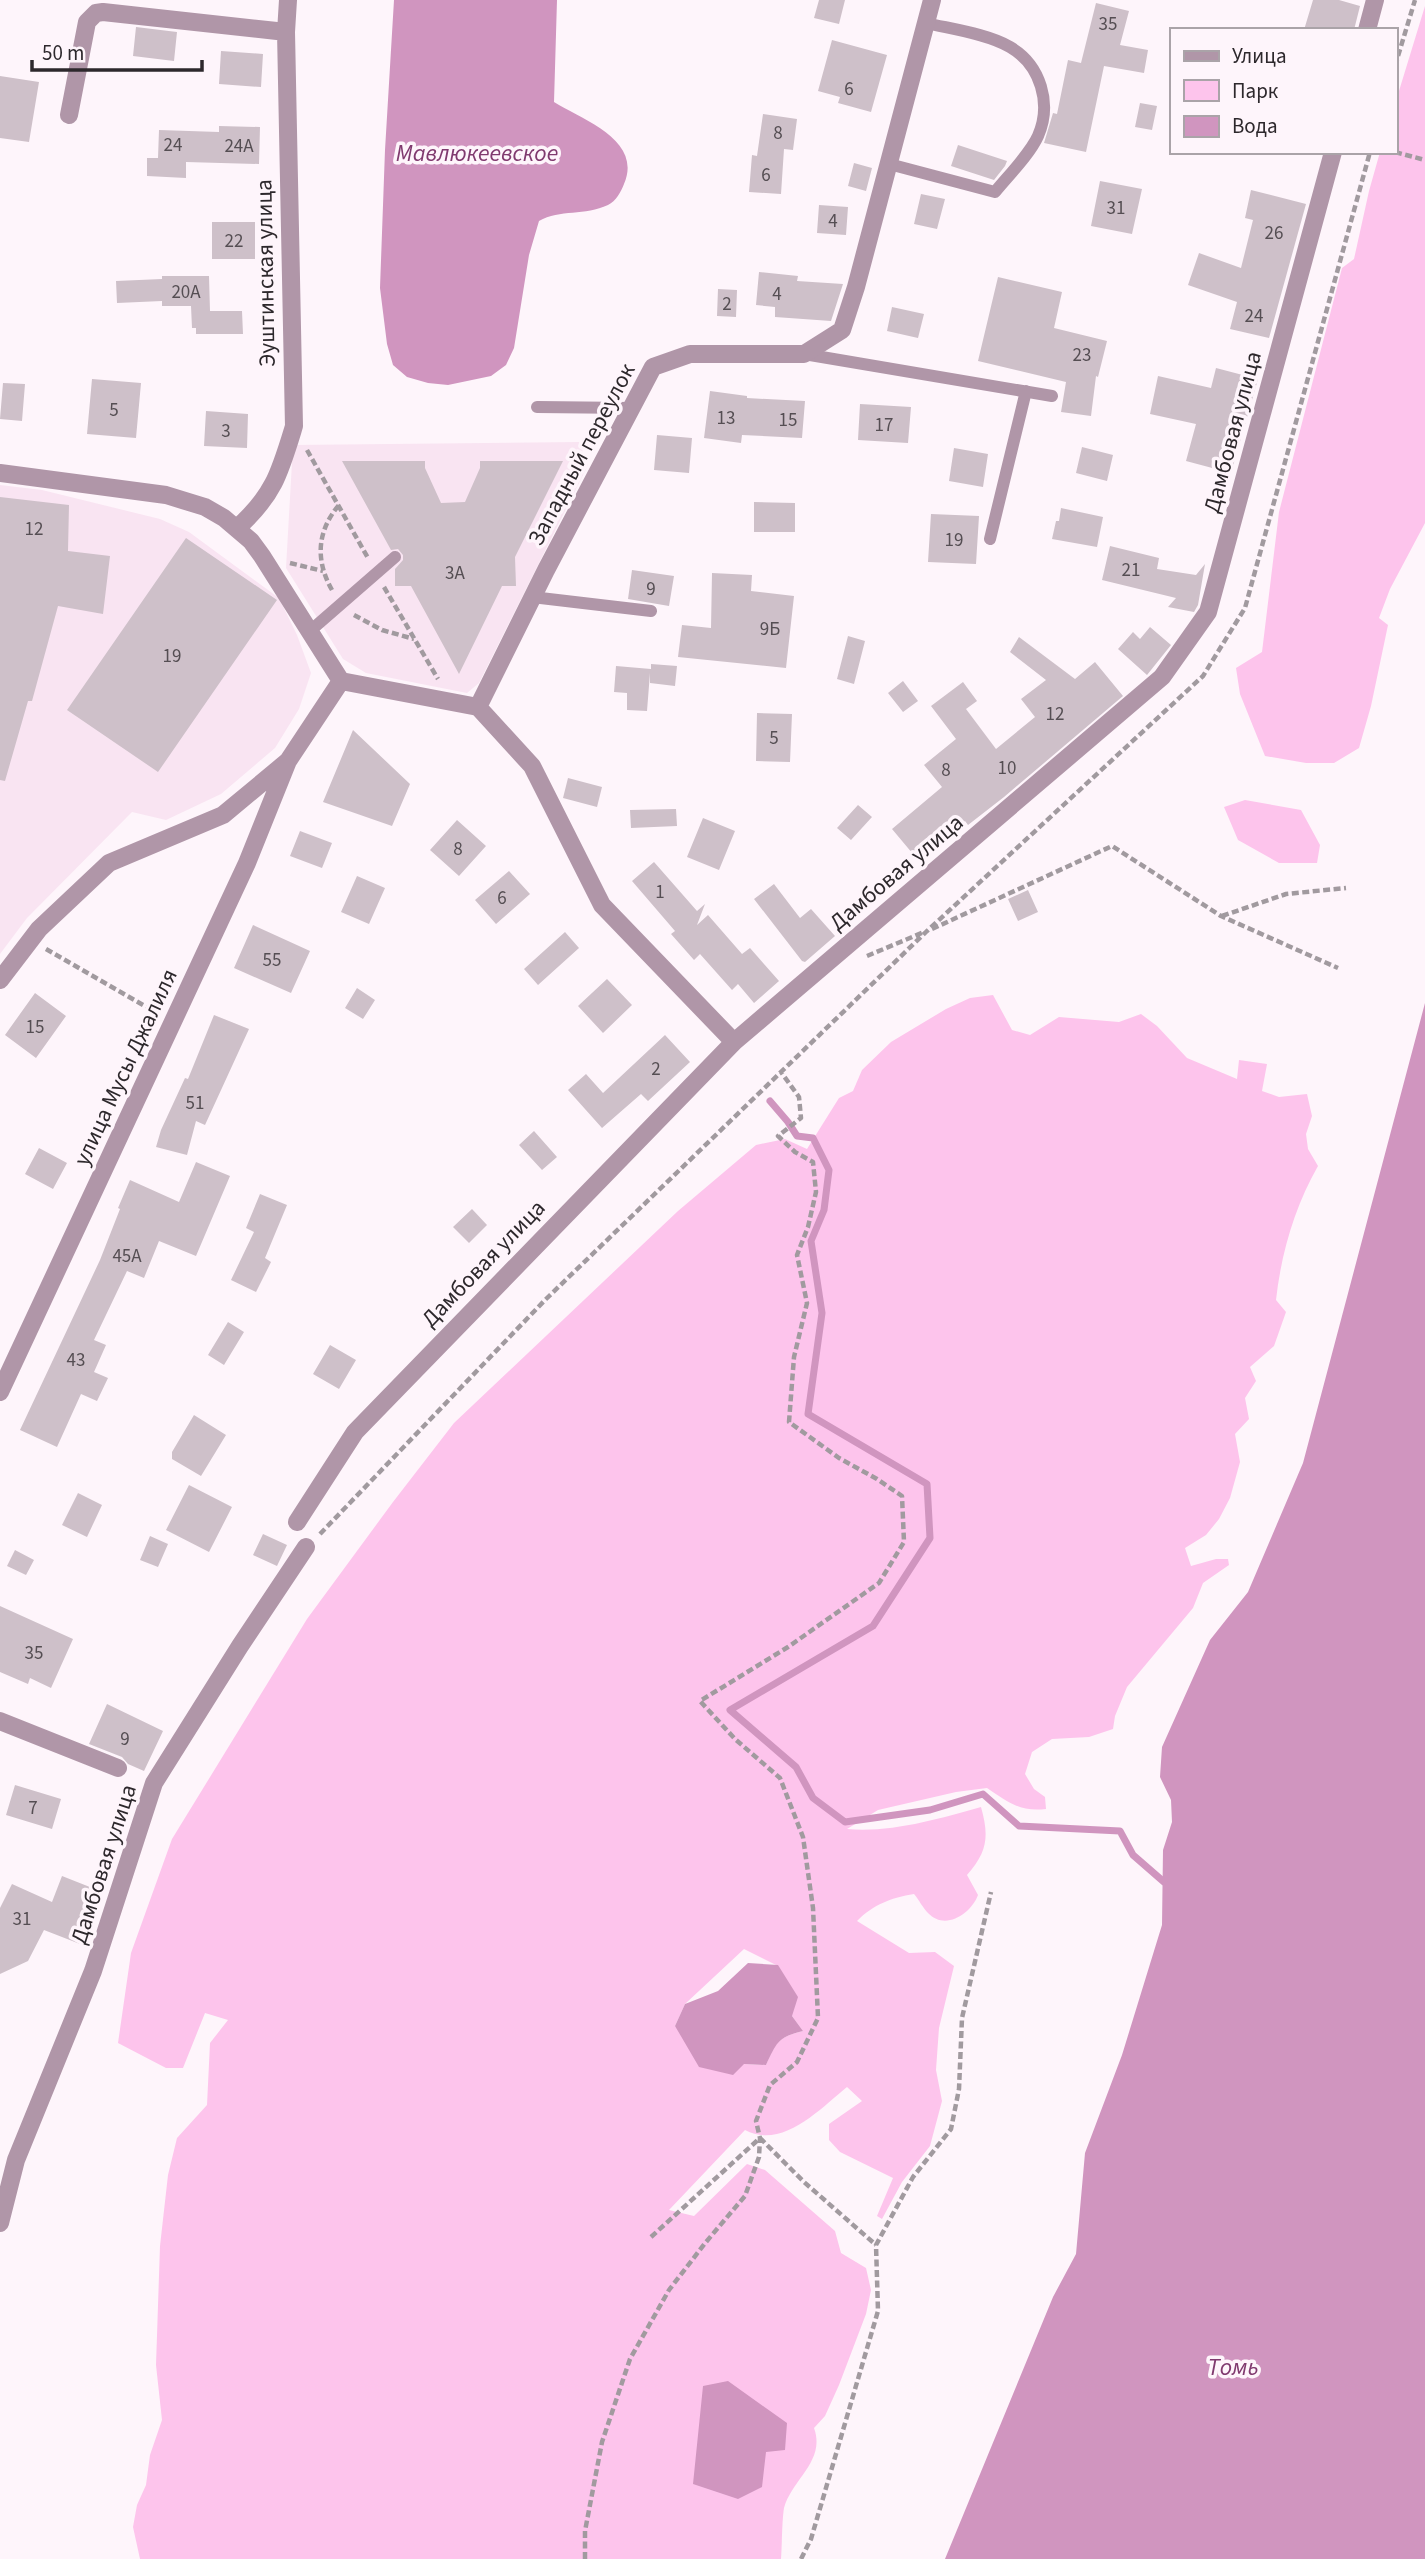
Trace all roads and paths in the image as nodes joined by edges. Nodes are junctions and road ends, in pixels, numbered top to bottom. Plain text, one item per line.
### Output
1 (288, 0) edge
2 (932, 0) edge
3 (1375, 0) edge
4 (1415, 0) edge
5 (926, 23) junction
6 (1368, 28) edge
7 (286, 33) junction
8 (1397, 59) edge
9 (69, 115) dead end
10 (1397, 153) edge
11 (1332, 154) edge
12 (1425, 160) edge
13 (889, 164) junction
14 (804, 354) junction
15 (1026, 391) junction
16 (1052, 396) dead end
17 (537, 407) dead end
18 (632, 408) junction
19 (0, 472) edge
20 (237, 528) junction
21 (990, 539) dead end
22 (395, 557) dead end
23 (532, 597) junction
24 (651, 611) dead end
25 (310, 631) junction
26 (341, 681) junction
27 (478, 707) junction
28 (288, 761) junction
29 (1346, 888) dead end
30 (1222, 916) junction
31 (30, 940) junction
32 (1338, 968) dead end
33 (0, 980) edge
34 (173, 1022) junction
35 (734, 1042) junction
36 (781, 1072) junction
37 (0, 1392) edge
38 (297, 1522) dead end
39 (306, 1547) joint
40 (0, 1721) edge
41 (118, 1768) dead end
42 (991, 1892) dead end
43 (760, 2138) junction
44 (8, 2157) edge
45 (0, 2223) edge
46 (651, 2237) dead end
47 (876, 2245) junction
48 (585, 2559) edge
49 (801, 2559) edge

1 - 7 street, Эуштинская улица
2 - 5 street
3 - 6 street
4 - 8 path
5 - 13 street
5 - 13 lane
7 - 9 street
7 - 20 street, Эуштинская улица
10 - 12 path
11 - 35 street, Дамбовая улица
13 - 14 street
14 - 15 lane
14 - 18 street, Западный переулок
15 - 16 lane
15 - 21 lane
17 - 18 lane
18 - 23 street, Западный переулок
19 - 20 street
20 - 25 street
22 - 25 lane
23 - 24 lane
23 - 27 street, Западный переулок
25 - 26 street
26 - 27 street
26 - 28 street
27 - 35 street
28 - 31 street
28 - 34 street, улица Мусы Джалиля
29 - 30 path
30 - 32 path
30 - 36 path
31 - 33 street
31 - 34 path
34 - 37 street, улица Мусы Джалиля
35 - 38 street, Дамбовая улица
36 - 39 path
36 - 43 path
39 - 44 street, Дамбовая улица
40 - 41 street
42 - 47 path
43 - 46 path
43 - 47 path
43 - 48 path
44 - 45 street, Дамбовая улица
47 - 49 path

